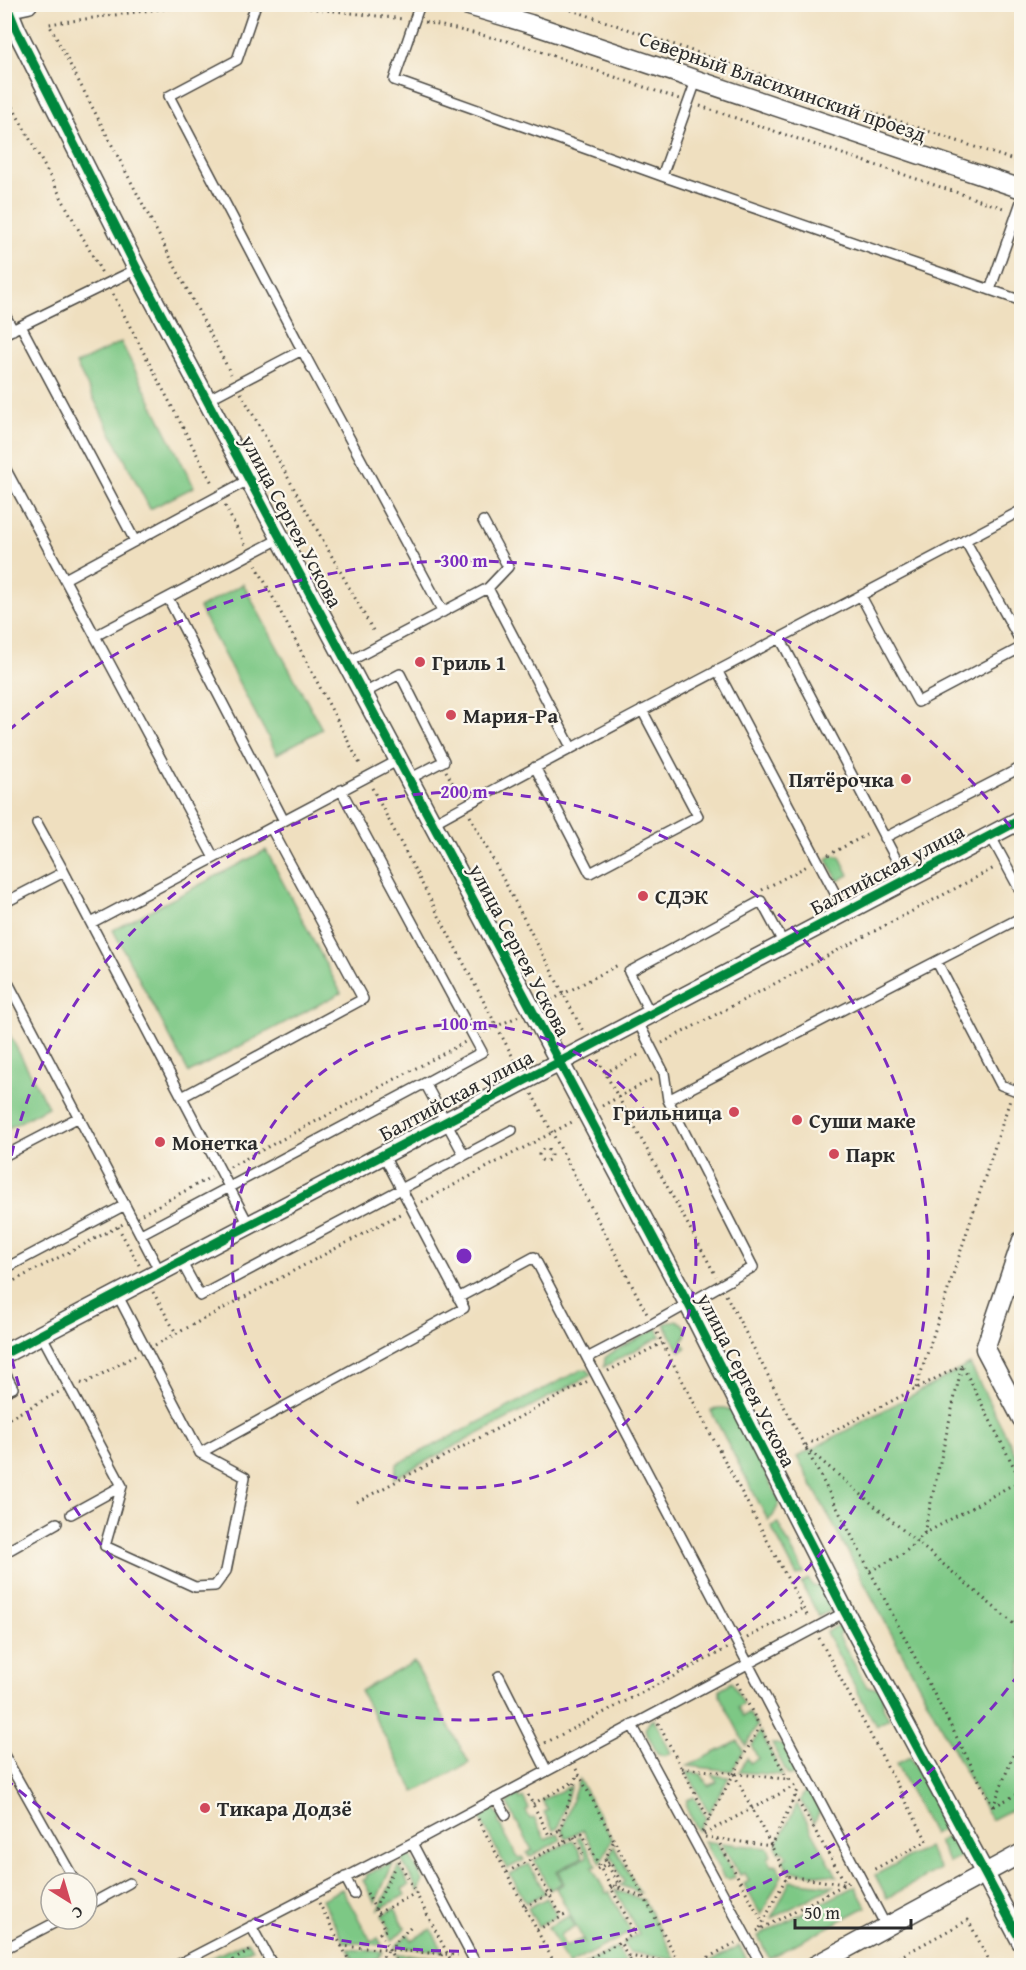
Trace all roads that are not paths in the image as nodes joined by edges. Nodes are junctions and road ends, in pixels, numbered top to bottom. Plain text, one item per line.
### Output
1 (28, 4) edge
2 (256, 4) edge
3 (420, 4) edge
4 (462, 4) edge
5 (6, 8) edge
6 (696, 81) junction
7 (662, 176) junction
8 (1022, 189) edge
9 (1022, 199) edge
10 (136, 269) junction
11 (990, 290) junction
12 (1022, 302) edge
13 (4, 313) edge
14 (13, 330) edge
15 (302, 350) junction
16 (207, 400) junction
17 (4, 466) edge
18 (250, 479) junction
19 (1022, 510) edge
20 (483, 520) dead end
21 (281, 538) junction
22 (965, 540) junction
23 (135, 542) junction
24 (65, 579) junction
25 (488, 588) junction
26 (861, 596) junction
27 (168, 598) junction
28 (443, 612) junction
29 (96, 636) junction
30 (780, 638) junction
31 (1022, 645) edge
32 (348, 662) junction
33 (717, 670) junction
34 (364, 693) junction
35 (642, 710) junction
36 (571, 747) junction
37 (399, 760) junction
38 (535, 767) junction
39 (1022, 767) edge
40 (409, 779) junction
41 (341, 790) junction
42 (1022, 819) edge
43 (284, 821) junction
44 (37, 823) dead end
45 (433, 823) junction
46 (271, 828) junction
47 (990, 835) junction
48 (884, 838) junction
49 (214, 858) junction
50 (64, 872) junction
51 (907, 880) junction
52 (1022, 894) edge
53 (4, 903) edge
54 (845, 912) junction
55 (1022, 917) edge
56 (91, 923) junction
57 (784, 944) junction
58 (937, 962) junction
59 (4, 975) edge
60 (644, 1017) junction
61 (559, 1061) junction
62 (425, 1083) junction
63 (1017, 1091) edge
64 (182, 1097) junction
65 (668, 1100) junction
66 (79, 1117) junction
67 (446, 1121) junction
68 (512, 1130) dead end
69 (382, 1154) junction
70 (464, 1155) junction
71 (4, 1156) edge
72 (229, 1186) junction
73 (401, 1189) junction
74 (125, 1205) junction
75 (249, 1225) junction
76 (141, 1234) junction
77 (1022, 1240) edge
78 (181, 1261) junction
79 (4, 1269) edge
80 (160, 1272) junction
81 (117, 1294) junction
82 (458, 1298) junction
83 (688, 1303) junction
84 (41, 1334) junction
85 (4, 1354) edge
86 (587, 1358) junction
87 (4, 1371) edge
88 (4, 1392) edge
89 (1022, 1419) edge
90 (200, 1453) junction
91 (122, 1486) junction
92 (71, 1514) dead end
93 (57, 1523) dead end
94 (4, 1553) edge
95 (845, 1612) junction
96 (747, 1664) junction
97 (499, 1676) dead end
98 (632, 1725) junction
99 (4, 1755) edge
100 (547, 1771) junction
101 (496, 1798) junction
102 (506, 1815) dead end
103 (412, 1843) junction
104 (1022, 1853) edge
105 (69, 1871) edge
106 (984, 1873) junction
107 (345, 1877) junction
108 (129, 1883) dead end
109 (354, 1894) dead end
110 (99, 1898) edge
111 (251, 1926) junction
112 (886, 1926) junction
113 (40, 1931) edge
114 (1022, 1943) edge
115 (4, 1950) edge
116 (175, 1965) edge
117 (273, 1965) edge
118 (477, 1965) edge
119 (762, 1965) edge
120 (814, 1965) edge

1 - 5 street
2 - 15 lane
3 - 7 lane
4 - 6 street, Северный Власихинский проезд
5 - 10 street, улица Сергея Ускова
6 - 7 lane
6 - 8 street, Северный Власихинский проезд
7 - 11 lane
9 - 11 lane
10 - 14 lane
10 - 16 street, улица Сергея Ускова
11 - 12 lane
13 - 14 lane
14 - 23 lane
15 - 16 lane
15 - 28 lane
16 - 18 street, улица Сергея Ускова
17 - 24 lane
18 - 21 street, улица Сергея Ускова
18 - 23 lane
19 - 22 lane
20 - 25 lane
21 - 27 lane
21 - 32 street, улица Сергея Ускова
22 - 26 lane
22 - 31 lane
23 - 24 lane
24 - 29 lane
25 - 28 lane
25 - 36 lane
26 - 30 lane
26 - 31 lane
27 - 29 lane
27 - 43 lane
28 - 32 lane
29 - 49 lane
30 - 33 lane
30 - 48 lane
32 - 34 street, улица Сергея Ускова
33 - 35 lane
33 - 54 lane
34 - 37 street, улица Сергея Ускова
34 - 40 lane
35 - 36 lane
35 - 38 lane
36 - 38 lane
37 - 40 street, улица Сергея Ускова
37 - 41 lane
38 - 45 lane
39 - 48 lane
40 - 45 street, улица Сергея Ускова
41 - 43 lane
41 - 62 lane
42 - 47 street, Балтийская улица
43 - 46 lane
44 - 50 lane
45 - 61 street, улица Сергея Ускова
46 - 49 lane
46 - 64 lane
47 - 51 street, Балтийская улица
47 - 52 lane
48 - 51 lane
49 - 56 lane
50 - 53 lane
50 - 56 lane
51 - 54 street, Балтийская улица
54 - 57 street, Балтийская улица
55 - 58 lane
56 - 64 lane
57 - 60 street, Балтийская улица
57 - 60 lane
58 - 63 lane
58 - 65 lane
59 - 66 lane
60 - 61 street, Балтийская улица
60 - 65 lane
61 - 67 street, Балтийская улица
61 - 83 street, улица Сергея Ускова
62 - 67 lane
62 - 72 lane
64 - 72 lane
65 - 83 lane
66 - 71 lane
66 - 74 lane
67 - 69 street, Балтийская улица
67 - 70 lane
68 - 70 lane
69 - 73 lane
69 - 75 street, Балтийская улица
70 - 73 lane
72 - 75 lane
72 - 76 lane
73 - 78 lane
73 - 82 lane
74 - 76 lane
74 - 79 lane
75 - 78 street, Балтийская улица
76 - 80 lane
77 - 89 street
78 - 80 street, Балтийская улица
80 - 81 street, Балтийская улица
81 - 84 street, Балтийская улица
81 - 90 lane
82 - 86 lane
82 - 90 lane
83 - 86 lane
83 - 95 street, улица Сергея Ускова
84 - 85 street, Балтийская улица
84 - 91 lane
86 - 96 lane
87 - 88 lane
90 - 91 lane
91 - 92 lane
93 - 94 lane
95 - 96 lane
95 - 106 street, улица Сергея Ускова
96 - 98 lane
96 - 112 lane
97 - 100 lane
98 - 100 lane
98 - 119 lane
99 - 105 lane
100 - 101 lane
101 - 102 lane
101 - 103 lane
103 - 107 lane
103 - 118 lane
104 - 106 street
106 - 112 street
106 - 114 street, улица Сергея Ускова
107 - 109 lane
107 - 111 lane
108 - 110 lane
111 - 116 lane
111 - 117 lane
112 - 120 street
113 - 115 lane

